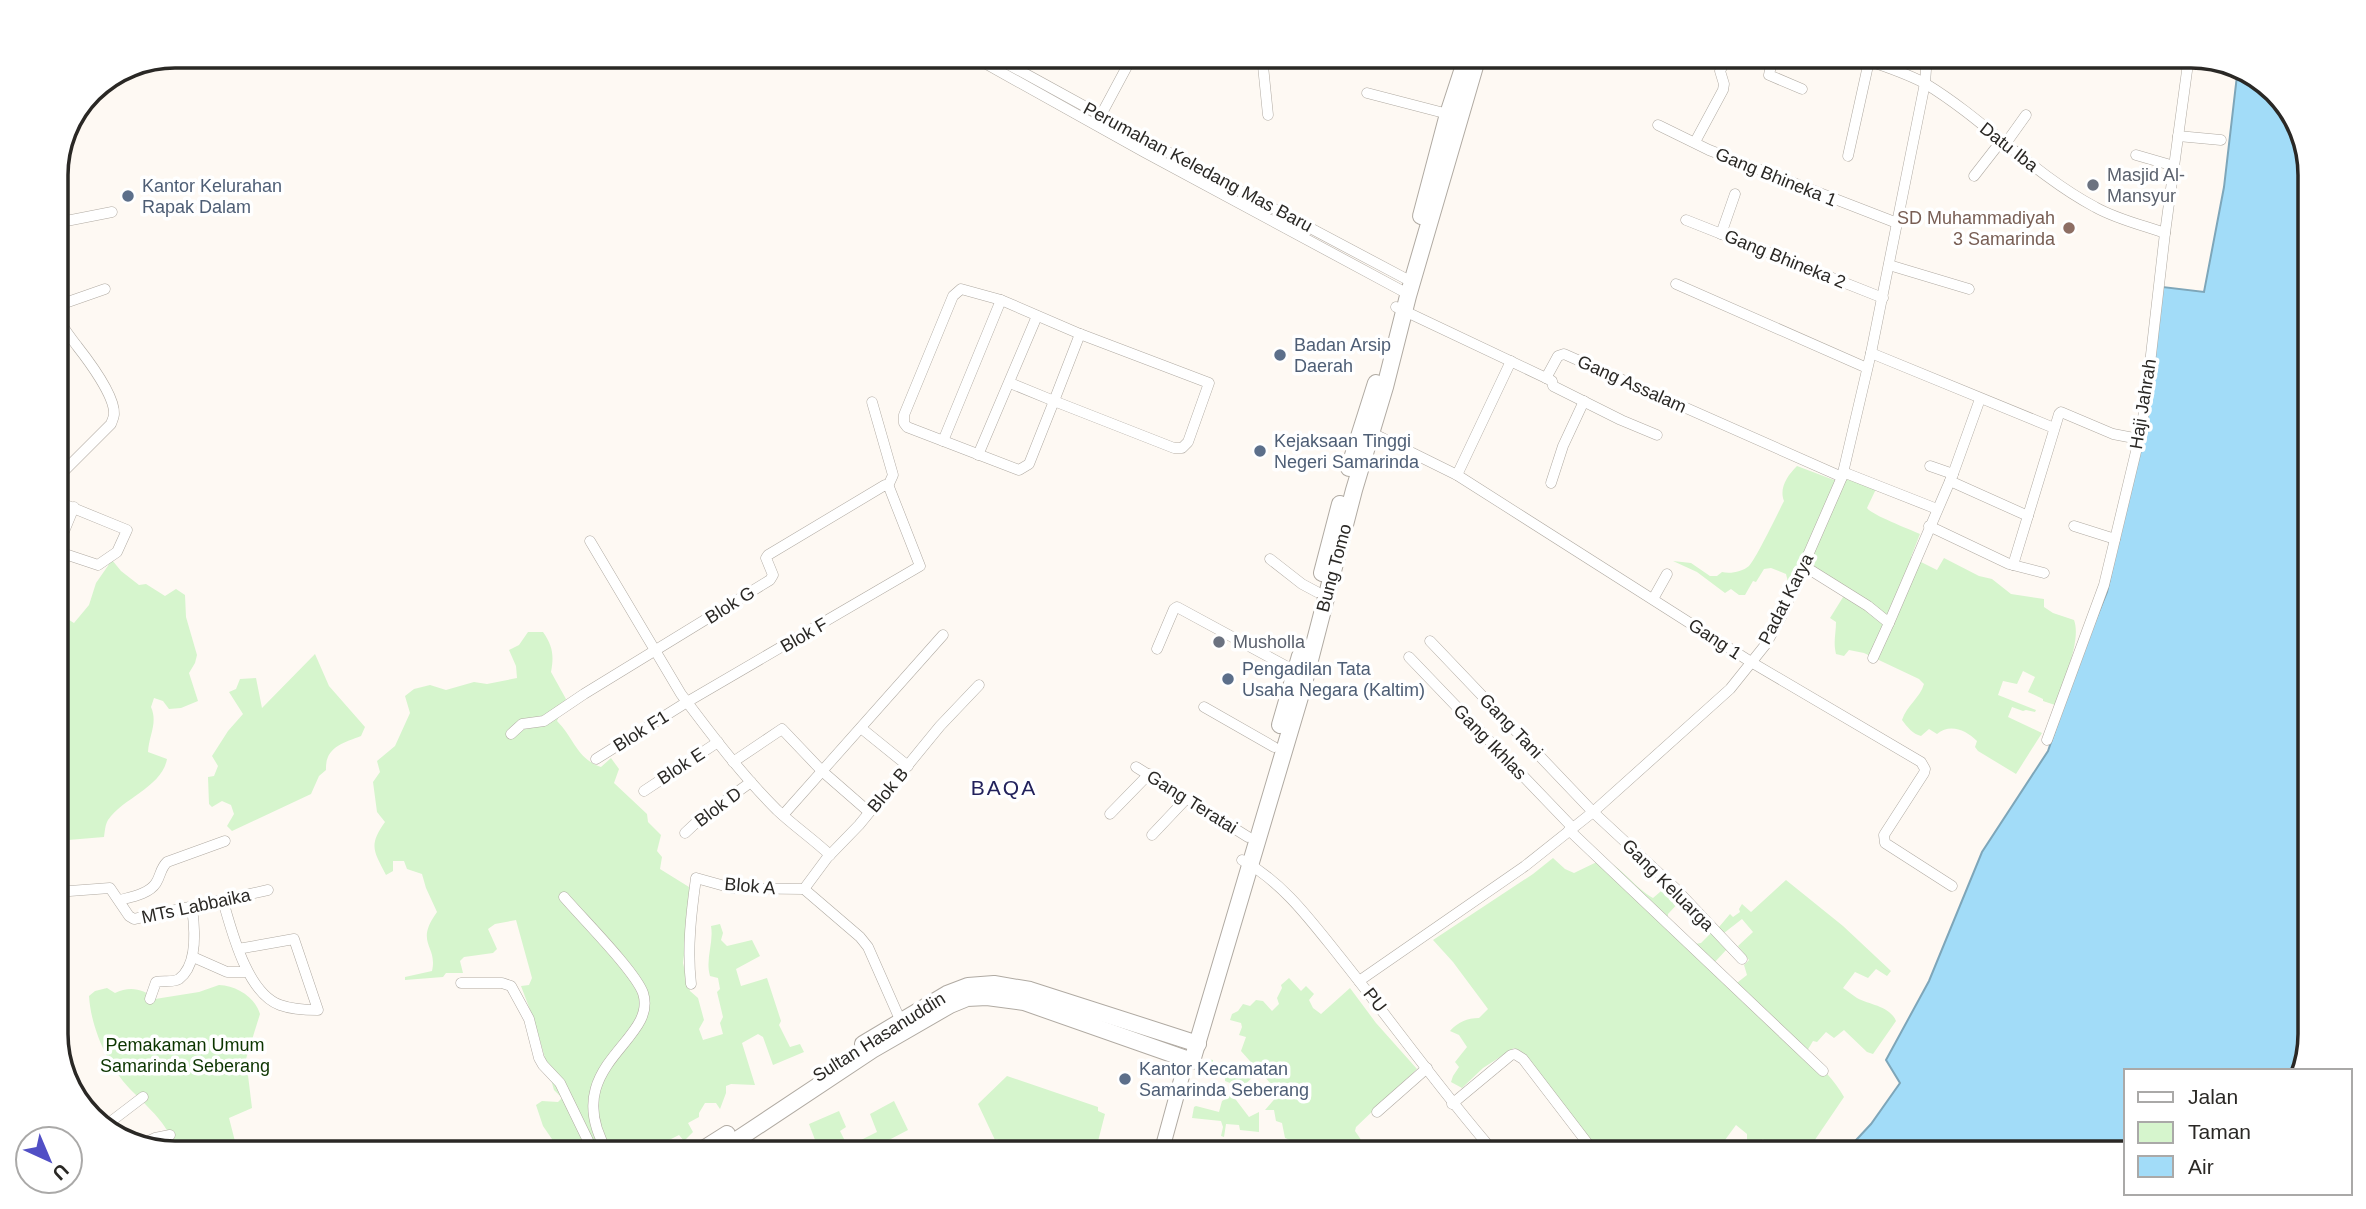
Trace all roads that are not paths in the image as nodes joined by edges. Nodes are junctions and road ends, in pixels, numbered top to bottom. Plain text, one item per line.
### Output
1 (996, 68) edge
2 (1015, 68) edge
3 (1127, 68) edge
4 (1263, 68) edge
5 (1463, 68) edge
6 (1472, 68) edge
7 (1722, 68) edge
8 (1770, 68) edge
9 (1867, 68) edge
10 (1886, 68) edge
11 (1926, 68) edge
12 (2187, 68) edge
13 (1924, 83) junction
14 (1802, 89) dead end
15 (1367, 93) dead end
16 (1455, 106) junction
17 (1101, 115) junction
18 (1268, 115) dead end
19 (2026, 115) dead end
20 (1109, 125) junction
21 (1658, 125) dead end
22 (2178, 136) junction
23 (2221, 140) dead end
24 (2004, 141) junction
25 (1695, 142) junction
26 (2136, 155) dead end
27 (1848, 156) dead end
28 (2174, 166) junction
29 (1974, 176) dead end
30 (1735, 194) dead end
31 (112, 212) dead end
32 (1686, 220) dead end
33 (68, 221) edge
34 (1897, 223) junction
35 (2165, 233) junction
36 (1721, 234) junction
37 (1889, 265) junction
38 (1676, 284) dead end
39 (1406, 286) junction
40 (105, 289) dead end
41 (1969, 289) dead end
42 (1883, 298) junction
43 (1001, 300) junction
44 (68, 302) edge
45 (1400, 309) junction
46 (1037, 316) junction
47 (1080, 334) junction
48 (68, 335) edge
49 (1871, 353) junction
50 (1511, 361) junction
51 (1867, 369) junction
52 (1546, 378) junction
53 (1010, 383) junction
54 (1980, 399) junction
55 (1054, 401) junction
56 (1584, 401) junction
57 (872, 402) dead end
58 (2054, 428) junction
59 (1366, 430) junction
60 (1657, 435) dead end
61 (2139, 439) junction
62 (943, 441) junction
63 (978, 455) junction
64 (1930, 466) dead end
65 (68, 467) edge
66 (1842, 474) junction
67 (1457, 475) junction
68 (1952, 477) junction
69 (1551, 483) dead end
70 (887, 486) junction
71 (68, 505) edge
72 (74, 507) junction
73 (1937, 509) junction
74 (2028, 516) junction
75 (68, 522) edge
76 (1929, 526) junction
77 (2074, 526) dead end
78 (2115, 539) junction
79 (590, 541) dead end
80 (68, 555) edge
81 (1270, 559) dead end
82 (2012, 565) junction
83 (1804, 566) junction
84 (2044, 573) dead end
85 (1667, 574) dead end
86 (1317, 592) junction
87 (1653, 599) junction
88 (1889, 623) junction
89 (943, 635) dead end
90 (1310, 639) junction
91 (1430, 641) dead end
92 (1157, 649) dead end
93 (656, 651) junction
94 (1409, 657) dead end
95 (1873, 658) dead end
96 (1751, 662) junction
97 (1295, 671) junction
98 (979, 685) dead end
99 (687, 702) junction
100 (1204, 706) dead end
101 (861, 728) junction
102 (511, 734) dead end
103 (2047, 740) dead end
104 (718, 742) junction
105 (1274, 747) junction
106 (596, 759) dead end
107 (733, 762) junction
108 (908, 766) junction
109 (1136, 767) dead end
110 (822, 771) junction
111 (1149, 774) junction
112 (751, 782) junction
113 (644, 791) dead end
114 (1186, 799) junction
115 (869, 812) junction
116 (1593, 812) junction
117 (1110, 814) dead end
118 (783, 815) junction
119 (1570, 829) junction
120 (685, 833) dead end
121 (1152, 835) dead end
122 (1248, 837) junction
123 (225, 841) dead end
124 (832, 853) junction
125 (1246, 862) junction
126 (1952, 886) dead end
127 (804, 889) junction
128 (268, 890) dead end
129 (68, 891) edge
130 (564, 897) dead end
131 (120, 900) junction
132 (223, 901) junction
133 (192, 908) junction
134 (238, 949) junction
135 (193, 957) junction
136 (1742, 959) dead end
137 (247, 972) junction
138 (1359, 981) junction
139 (461, 983) dead end
140 (691, 984) dead end
141 (150, 999) dead end
142 (903, 1026) junction
143 (1192, 1051) junction
144 (1427, 1068) junction
145 (1823, 1071) dead end
146 (143, 1097) dead end
147 (1452, 1104) junction
148 (1377, 1112) dead end
149 (113, 1121) edge
150 (170, 1135) dead end
151 (154, 1139) edge
152 (588, 1141) edge
153 (603, 1141) edge
154 (716, 1141) edge
155 (735, 1141) edge
156 (1164, 1141) edge
157 (1484, 1141) edge
158 (1586, 1141) edge

1 - 20 street
2 - 17 street, Perumahan Keledang Mas Baru
3 - 17 street
4 - 18 street
5 - 16 main road, Bung Tomo
6 - 16 main road, Bung Tomo
7 - 25 street
8 - 14 street
9 - 27 street
10 - 13 street, Datu Iba
11 - 13 street, Padat Karya
12 - 22 street, Haji Jahrah
13 - 24 street, Datu Iba
13 - 34 street, Padat Karya
15 - 16 street
16 - 39 main road, Bung Tomo
17 - 20 street, Perumahan Keledang Mas Baru
19 - 24 street
20 - 39 street
21 - 25 street, Gang Bhineka 1
22 - 23 street
22 - 28 street, Haji Jahrah
24 - 29 street
24 - 35 street, Datu Iba
25 - 34 street, Gang Bhineka 1
26 - 28 street
28 - 35 street, Haji Jahrah
30 - 36 street
31 - 33 street
32 - 36 street, Gang Bhineka 2
34 - 37 street, Padat Karya
35 - 61 street, Haji Jahrah
36 - 42 street, Gang Bhineka 2
37 - 41 street
37 - 42 street, Padat Karya
38 - 51 street
39 - 45 main road, Bung Tomo
40 - 44 street
42 - 49 street, Padat Karya
43 - 46 street
43 - 62 street
43 - 62 street
45 - 50 street
45 - 59 main road, Bung Tomo
46 - 47 street
46 - 53 street
47 - 55 street
47 - 55 street
48 - 65 street
49 - 51 street, Padat Karya
49 - 54 street
50 - 52 street
50 - 67 street
51 - 66 street, Padat Karya
52 - 56 street
52 - 66 street, Gang Assalam
53 - 55 street
53 - 63 street
54 - 58 street
54 - 68 street
55 - 63 street
56 - 60 street
56 - 69 street
57 - 70 street
58 - 61 street
58 - 74 street
59 - 67 street, Gang 1
59 - 86 main road, Bung Tomo
59 - 90 main road, Bung Tomo
61 - 78 street, Haji Jahrah
62 - 63 street
64 - 68 street
66 - 73 street
66 - 83 street, Padat Karya
67 - 87 street, Gang 1
68 - 73 street
68 - 74 street
70 - 93 street, Blok G
70 - 99 street, Blok F
71 - 72 street
72 - 75 street
72 - 80 street
73 - 76 street
74 - 82 street
76 - 82 street
76 - 88 street
77 - 78 street
78 - 103 street, Haji Jahrah
79 - 93 street
81 - 86 street
82 - 84 street
83 - 88 street
83 - 96 street, Padat Karya
85 - 87 street
86 - 90 main road, Bung Tomo
87 - 96 street, Gang 1
88 - 95 street
89 - 101 street
90 - 97 main road, Bung Tomo
90 - 125 main road, Bung Tomo
91 - 116 street, Gang Tani
92 - 97 street
93 - 99 street
93 - 102 street
94 - 119 street, Gang Ikhlas
96 - 116 street, Padat Karya
96 - 126 street, Gang 1
97 - 105 main road, Bung Tomo
98 - 108 street, Blok B
99 - 104 street
99 - 106 street, Blok F1
100 - 105 street
101 - 108 street
101 - 110 street
104 - 107 street
104 - 113 street, Blok E
105 - 122 main road, Bung Tomo
107 - 110 street
107 - 112 street
108 - 115 street, Blok B
109 - 111 street, Gang Teratai
110 - 115 street
110 - 118 street
111 - 114 street, Gang Teratai
111 - 117 street
112 - 118 street
112 - 120 street, Blok D
114 - 121 street
114 - 122 street, Gang Teratai
115 - 124 street, Blok B
116 - 119 street, Padat Karya
116 - 136 street, Gang Keluarga
118 - 124 street
119 - 138 street, Padat Karya
119 - 145 street, Gang Ikhlas
122 - 125 main road, Bung Tomo
123 - 131 street
124 - 127 street, Blok B
125 - 138 street, PU
125 - 143 main road, Bung Tomo
127 - 140 street, Blok A
127 - 142 street
128 - 132 street, MTs Labbaika
129 - 131 street, MTs Labbaika
130 - 153 street
131 - 133 street, MTs Labbaika
132 - 133 street, MTs Labbaika
132 - 134 street
133 - 135 street
134 - 137 street
134 - 137 street
135 - 137 street
135 - 141 street
138 - 144 street, PU
139 - 152 street
142 - 143 main road, Sultan Hasanuddin
142 - 154 main road, Sultan Hasanuddin
142 - 155 main road, Sultan Hasanuddin
143 - 156 street, Bung Tomo
144 - 147 street, PU
144 - 148 street
146 - 149 street
147 - 157 street, PU
147 - 158 street
150 - 151 street

